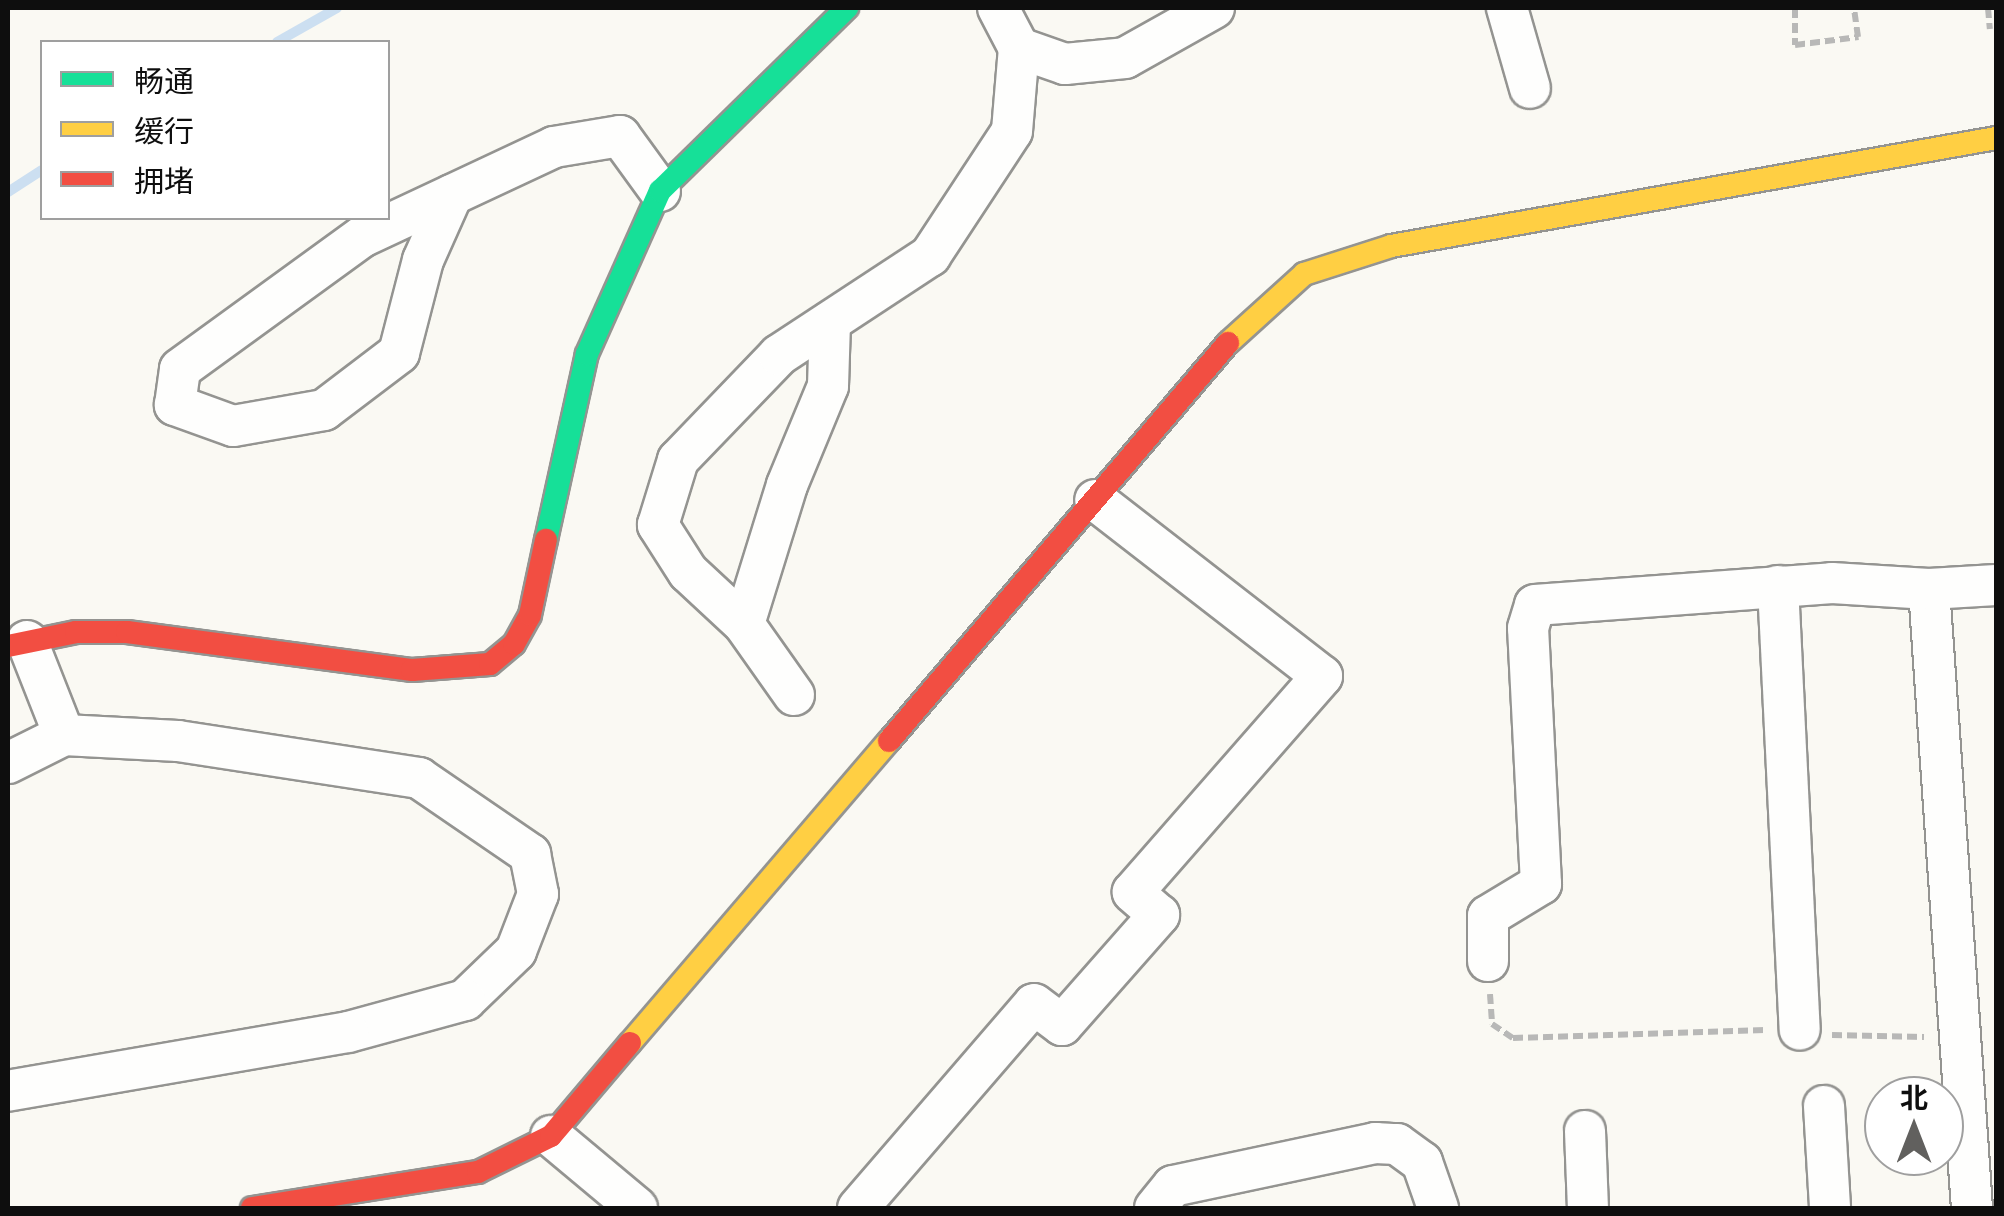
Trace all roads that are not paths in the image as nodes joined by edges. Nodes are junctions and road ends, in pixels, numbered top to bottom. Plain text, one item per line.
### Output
1 (846, 8) edge
2 (998, 8) edge
3 (1214, 8) edge
4 (1507, 8) edge
5 (1019, 48) junction
6 (1530, 88) dead end
7 (1996, 138) edge
8 (660, 191) junction
9 (452, 196) junction
10 (830, 322) junction
11 (1095, 500) junction
12 (1996, 584) edge
13 (1778, 586) junction
14 (1929, 589) junction
15 (744, 624) junction
16 (17, 643) edge
17 (794, 694) dead end
18 (64, 735) junction
19 (8, 763) edge
20 (1488, 961) road end
21 (1800, 1029) road end
22 (8, 1090) edge
23 (1824, 1106) dead end
24 (1585, 1131) dead end
25 (550, 1136) junction
26 (252, 1208) edge
27 (637, 1208) edge
28 (858, 1208) edge
29 (1155, 1208) edge
30 (1438, 1208) edge
31 (1588, 1208) edge
32 (1830, 1208) edge
33 (1972, 1208) edge

1 - 8 street
2 - 5 street
3 - 5 street
4 - 6 street
5 - 10 street
7 - 11 street
8 - 9 street
8 - 16 street
9 - 9 street
10 - 15 street
10 - 15 street
11 - 25 street
11 - 28 street
12 - 14 street
13 - 14 street
13 - 20 street
13 - 21 street
14 - 33 street
15 - 17 street
16 - 18 street
18 - 19 street
18 - 22 street
23 - 32 street
24 - 31 street
25 - 26 street
25 - 27 street
29 - 30 street

